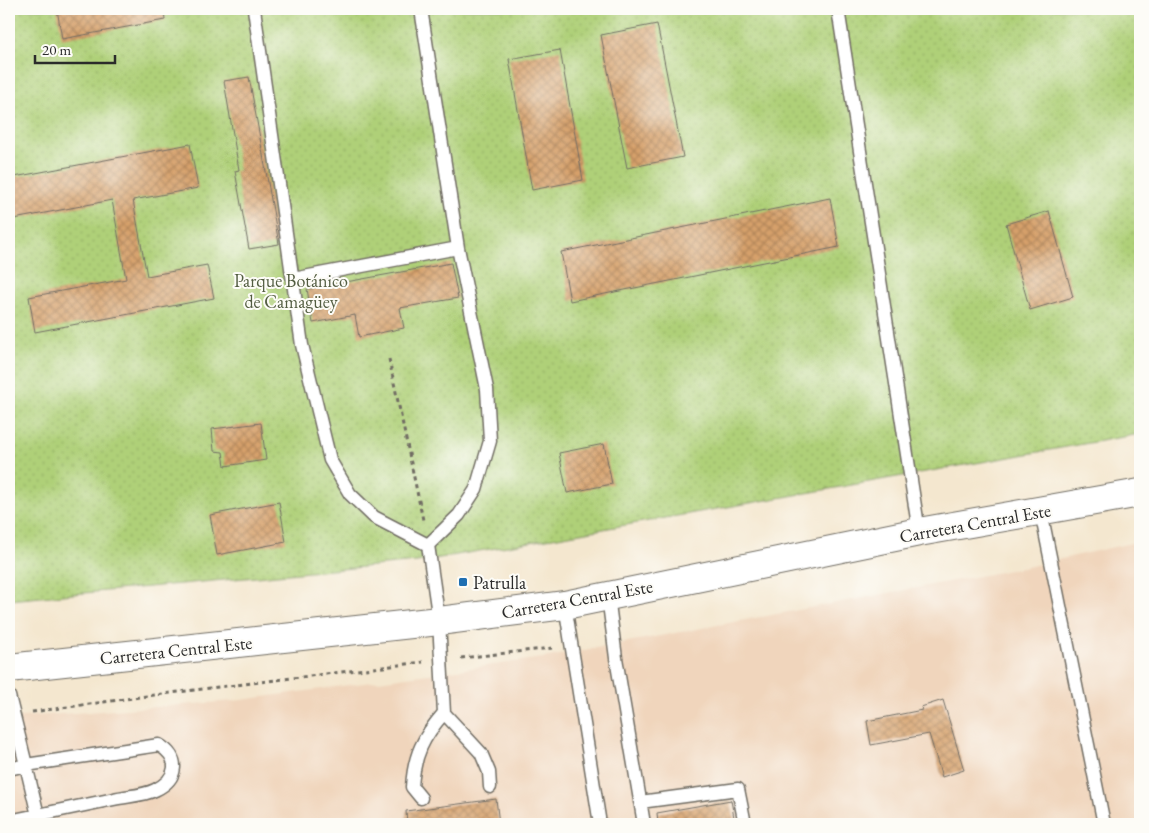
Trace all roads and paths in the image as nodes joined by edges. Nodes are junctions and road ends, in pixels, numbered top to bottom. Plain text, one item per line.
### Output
1 (254, 9) edge
2 (421, 9) edge
3 (838, 9) edge
4 (458, 248) junction
5 (293, 279) junction
6 (389, 359) dead end
7 (1140, 494) edge
8 (1041, 512) junction
9 (918, 532) junction
10 (428, 545) junction
11 (608, 596) junction
12 (565, 604) junction
13 (439, 621) junction
14 (572, 646) junction
15 (441, 660) junction
16 (9, 668) edge
17 (9, 696) edge
18 (444, 713) junction
19 (14, 715) junction
20 (26, 765) junction
21 (9, 769) edge
22 (490, 787) dead end
23 (421, 798) dead end
24 (640, 802) junction
25 (39, 820) edge
26 (9, 821) edge
27 (600, 824) edge
28 (644, 824) edge
29 (745, 824) edge
30 (1104, 824) edge

1 - 5 lane
2 - 4 lane
3 - 9 lane
4 - 5 lane
4 - 10 lane
5 - 10 lane
6 - 10 path
7 - 8 main road, Carretera Central Este
8 - 9 main road, Carretera Central Este
8 - 30 lane
9 - 11 main road, Carretera Central Este
10 - 13 lane
11 - 12 main road, Carretera Central Este
11 - 24 lane
12 - 13 main road, Carretera Central Este
12 - 14 lane
13 - 15 lane
13 - 16 main road, Carretera Central Este
14 - 15 path
14 - 27 lane
15 - 18 lane
15 - 19 path
17 - 19 lane
18 - 22 lane
18 - 23 lane
19 - 20 lane
20 - 21 lane
20 - 25 lane
20 - 25 lane
24 - 28 lane
24 - 29 lane
25 - 26 lane

